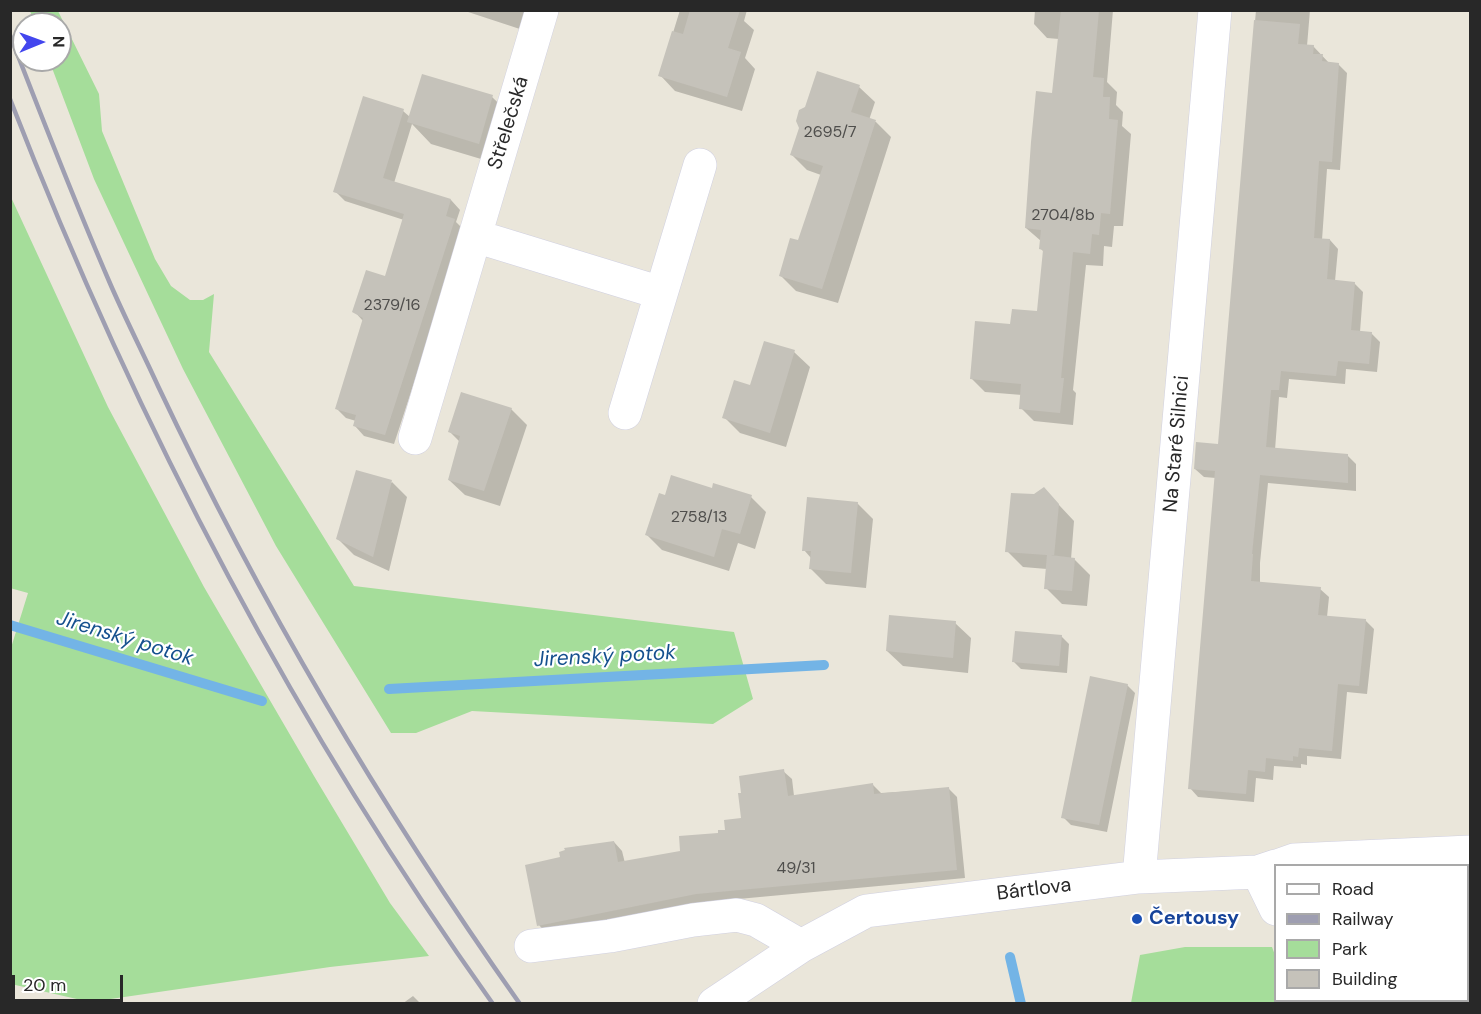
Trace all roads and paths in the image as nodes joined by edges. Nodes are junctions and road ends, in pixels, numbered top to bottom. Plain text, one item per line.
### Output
1 (542, 10) edge
2 (1215, 10) edge
3 (700, 165) dead end
4 (475, 236) junction
5 (661, 293) junction
6 (625, 413) dead end
7 (415, 438) dead end
8 (1470, 852) edge
9 (1282, 864) edge
10 (1270, 868) edge
11 (1139, 877) junction
12 (1274, 901) edge
13 (531, 946) dead end
14 (801, 946) junction
15 (714, 1004) edge

1 - 4 street, Střelečská
2 - 11 street, Na Staré Silnici
3 - 5 street
4 - 5 street
4 - 7 street, Střelečská
5 - 6 street
8 - 9 street, Bártlova
10 - 11 street, Bártlova
10 - 12 street
11 - 14 street, Bártlova
13 - 14 street
14 - 15 street, Bártlova

